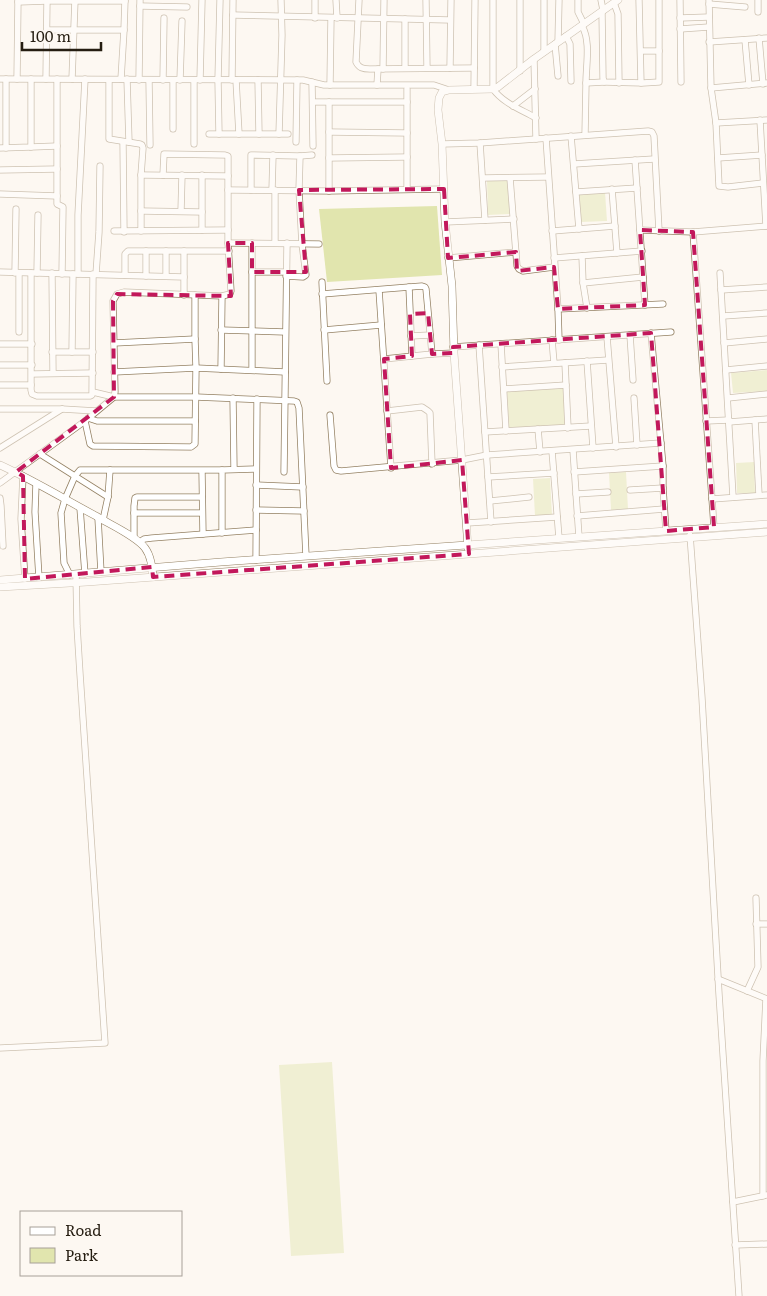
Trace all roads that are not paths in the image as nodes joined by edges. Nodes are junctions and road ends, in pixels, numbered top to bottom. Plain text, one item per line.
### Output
1 (75, 0) edge
2 (202, 0) edge
3 (220, 0) edge
4 (233, 0) edge
5 (281, 0) edge
6 (315, 0) edge
7 (336, 0) edge
8 (359, 0) edge
9 (384, 0) edge
10 (426, 0) edge
11 (451, 0) edge
12 (475, 0) edge
13 (493, 0) edge
14 (520, 0) edge
15 (544, 0) edge
16 (559, 0) edge
17 (578, 0) edge
18 (601, 0) edge
19 (639, 0) edge
20 (659, 0) edge
21 (680, 0) edge
22 (758, 0) edge
23 (18, 1) edge
24 (47, 1) edge
25 (125, 1) edge
26 (616, 1) edge
27 (709, 2) edge
28 (140, 3) edge
29 (187, 7) dead end
30 (745, 7) dead end
31 (602, 11) junction
32 (758, 12) dead end
33 (233, 15) junction
34 (282, 17) junction
35 (709, 17) junction
36 (164, 18) dead end
37 (315, 18) junction
38 (334, 18) junction
39 (358, 18) junction
40 (680, 18) junction
41 (383, 19) junction
42 (405, 19) junction
43 (426, 19) junction
44 (450, 20) junction
45 (182, 21) dead end
46 (583, 25) junction
47 (709, 27) junction
48 (680, 29) junction
49 (47, 30) junction
50 (73, 30) junction
51 (124, 30) junction
52 (566, 36) junction
53 (759, 38) junction
54 (767, 38) edge
55 (745, 40) junction
56 (709, 42) junction
57 (557, 43) junction
58 (641, 51) junction
59 (659, 51) junction
60 (544, 52) junction
61 (534, 59) junction
62 (405, 68) junction
63 (427, 68) junction
64 (450, 68) junction
65 (474, 68) junction
66 (380, 69) junction
67 (520, 71) junction
68 (558, 76) dead end
69 (3, 79) edge
70 (17, 79) junction
71 (31, 79) junction
72 (46, 79) junction
73 (57, 79) junction
74 (72, 79) junction
75 (85, 79) junction
76 (124, 79) junction
77 (109, 80) junction
78 (139, 80) junction
79 (149, 80) junction
80 (163, 80) junction
81 (176, 80) junction
82 (197, 80) junction
83 (218, 80) junction
84 (234, 80) junction
85 (258, 80) junction
86 (280, 80) junction
87 (297, 80) junction
88 (572, 81) dead end
89 (312, 82) junction
90 (604, 82) junction
91 (681, 82) dead end
92 (586, 83) junction
93 (619, 83) junction
94 (641, 83) junction
95 (765, 83) edge
96 (330, 85) junction
97 (377, 85) junction
98 (749, 85) junction
99 (711, 88) junction
100 (407, 89) dead end
101 (474, 89) junction
102 (493, 89) junction
103 (535, 89) junction
104 (449, 90) junction
105 (315, 102) dead end
106 (329, 102) junction
107 (406, 102) junction
108 (513, 106) junction
109 (536, 118) junction
110 (760, 120) junction
111 (767, 120) edge
112 (716, 123) junction
113 (173, 129) dead end
114 (329, 132) junction
115 (407, 132) junction
116 (209, 134) dead end
117 (218, 134) junction
118 (239, 134) junction
119 (258, 134) junction
120 (279, 134) junction
121 (288, 134) dead end
122 (585, 135) junction
123 (571, 136) junction
124 (546, 138) junction
125 (536, 139) junction
126 (126, 142) junction
127 (296, 142) dead end
128 (480, 143) junction
129 (150, 144) dead end
130 (194, 144) dead end
131 (442, 144) junction
132 (57, 146) junction
133 (313, 146) dead end
134 (31, 147) junction
135 (3, 148) edge
136 (273, 155) junction
137 (312, 155) dead end
138 (762, 155) junction
139 (300, 156) junction
140 (407, 157) junction
141 (329, 158) junction
142 (718, 158) junction
143 (654, 159) junction
144 (635, 160) junction
145 (574, 164) junction
146 (100, 166) dead end
147 (57, 169) junction
148 (0, 170) edge
149 (141, 174) junction
150 (163, 175) junction
151 (182, 175) junction
152 (202, 175) junction
153 (228, 176) junction
154 (548, 177) junction
155 (483, 178) junction
156 (510, 178) junction
157 (763, 183) junction
158 (637, 188) junction
159 (407, 189) junction
160 (444, 189) junction
161 (612, 189) junction
162 (228, 190) junction
163 (251, 190) junction
164 (274, 190) junction
165 (299, 190) junction
166 (329, 191) junction
167 (576, 192) junction
168 (0, 194) edge
169 (57, 196) junction
170 (16, 209) dead end
171 (141, 211) junction
172 (181, 211) junction
173 (202, 212) junction
174 (38, 215) dead end
175 (514, 219) junction
176 (485, 220) junction
177 (445, 222) junction
178 (614, 226) junction
179 (767, 226) edge
180 (579, 229) junction
181 (202, 230) junction
182 (228, 230) junction
183 (640, 230) junction
184 (141, 231) junction
185 (552, 231) junction
186 (659, 231) junction
187 (114, 232) dead end
188 (124, 232) junction
189 (693, 232) junction
190 (228, 243) junction
191 (252, 243) junction
192 (275, 243) junction
193 (286, 243) junction
194 (302, 244) junction
195 (318, 244) dead end
196 (146, 251) junction
197 (166, 251) junction
198 (184, 251) junction
199 (228, 251) junction
200 (642, 251) junction
201 (516, 252) junction
202 (616, 253) junction
203 (582, 256) junction
204 (448, 258) junction
205 (554, 258) junction
206 (554, 267) junction
207 (0, 272) edge
208 (252, 272) junction
209 (17, 273) junction
210 (34, 273) junction
211 (52, 273) junction
212 (720, 273) dead end
213 (62, 274) junction
214 (75, 274) junction
215 (94, 274) junction
216 (286, 274) junction
217 (125, 275) junction
218 (146, 276) junction
219 (166, 276) junction
220 (184, 276) junction
221 (643, 277) junction
222 (322, 282) dead end
223 (584, 283) junction
224 (408, 287) junction
225 (767, 287) edge
226 (379, 290) junction
227 (722, 290) junction
228 (322, 294) junction
229 (184, 295) junction
230 (195, 295) junction
231 (222, 296) junction
232 (663, 304) dead end
233 (645, 305) junction
234 (586, 308) junction
235 (558, 309) junction
236 (767, 313) edge
237 (723, 316) junction
238 (382, 326) junction
239 (221, 330) junction
240 (324, 330) junction
241 (19, 332) dead end
242 (252, 332) junction
243 (286, 332) junction
244 (671, 332) dead end
245 (651, 333) junction
246 (430, 335) junction
247 (630, 335) junction
248 (411, 336) junction
249 (606, 337) junction
250 (195, 339) junction
251 (767, 339) edge
252 (556, 340) junction
253 (114, 342) junction
254 (724, 343) junction
255 (0, 344) edge
256 (32, 344) junction
257 (501, 344) junction
258 (479, 345) junction
259 (454, 350) junction
260 (52, 352) junction
261 (72, 352) junction
262 (93, 352) junction
263 (432, 354) junction
264 (412, 356) junction
265 (384, 358) junction
266 (608, 360) junction
267 (587, 361) junction
268 (554, 363) junction
269 (565, 363) junction
270 (0, 365) edge
271 (32, 365) junction
272 (767, 366) edge
273 (502, 367) junction
274 (196, 368) junction
275 (221, 368) junction
276 (252, 370) junction
277 (726, 370) junction
278 (114, 372) junction
279 (285, 372) junction
280 (53, 373) junction
281 (93, 373) junction
282 (32, 374) junction
283 (633, 380) dead end
284 (327, 381) dead end
285 (566, 385) junction
286 (0, 386) edge
287 (32, 386) junction
288 (504, 389) junction
289 (93, 392) junction
290 (767, 394) edge
291 (114, 397) junction
292 (196, 397) junction
293 (233, 398) junction
294 (634, 398) dead end
295 (728, 398) junction
296 (257, 399) junction
297 (285, 400) junction
298 (0, 409) edge
299 (62, 409) junction
300 (387, 410) junction
301 (96, 411) junction
302 (330, 415) dead end
303 (86, 420) junction
304 (755, 420) junction
305 (767, 420) edge
306 (195, 421) junction
307 (729, 421) junction
308 (706, 422) junction
309 (591, 426) junction
310 (568, 428) junction
311 (538, 429) junction
312 (506, 431) junction
313 (485, 432) junction
314 (661, 444) junction
315 (637, 445) junction
316 (616, 447) junction
317 (0, 448) edge
318 (593, 448) junction
319 (573, 450) junction
320 (552, 451) junction
321 (540, 452) junction
322 (40, 454) junction
323 (487, 455) junction
324 (462, 460) junction
325 (432, 464) junction
326 (0, 465) edge
327 (663, 466) junction
328 (391, 468) junction
329 (234, 469) junction
330 (256, 469) junction
331 (110, 470) junction
332 (202, 470) junction
333 (222, 470) junction
334 (284, 472) dead end
335 (574, 472) junction
336 (554, 473) junction
337 (19, 474) junction
338 (75, 476) junction
339 (488, 477) junction
340 (0, 483) edge
341 (36, 484) junction
342 (256, 485) junction
343 (303, 487) junction
344 (663, 488) junction
345 (630, 490) dead end
346 (608, 492) dead end
347 (576, 494) junction
348 (759, 495) junction
349 (767, 495) edge
350 (108, 496) junction
351 (202, 497) junction
352 (529, 497) dead end
353 (733, 497) junction
354 (0, 498) edge
355 (65, 499) junction
356 (712, 499) junction
357 (490, 501) junction
358 (80, 508) junction
359 (664, 509) junction
360 (256, 510) junction
361 (304, 511) junction
362 (134, 513) junction
363 (202, 513) junction
364 (577, 516) junction
365 (557, 517) junction
366 (100, 519) junction
367 (491, 522) junction
368 (466, 523) junction
369 (767, 524) edge
370 (714, 527) junction
371 (686, 529) junction
372 (256, 530) junction
373 (666, 531) junction
374 (222, 532) junction
375 (767, 532) edge
376 (203, 534) junction
377 (579, 537) junction
378 (559, 538) junction
379 (686, 538) junction
380 (137, 540) junction
381 (468, 544) junction
382 (3, 546) dead end
383 (469, 554) junction
384 (306, 556) junction
385 (256, 560) junction
386 (152, 567) junction
387 (101, 572) junction
388 (85, 574) junction
389 (74, 577) junction
390 (153, 577) junction
391 (39, 578) junction
392 (25, 579) junction
393 (0, 580) edge
394 (0, 587) edge
395 (756, 898) dead end
396 (756, 924) junction
397 (767, 924) edge
398 (718, 979) junction
399 (748, 991) junction
400 (767, 999) edge
401 (0, 1048) edge
402 (765, 1089) edge
403 (765, 1195) edge
404 (732, 1202) junction
405 (767, 1244) edge
406 (735, 1245) junction
407 (739, 1296) edge

1 - 24 street
1 - 25 street
1 - 50 street
2 - 82 street
3 - 83 street
4 - 33 street
5 - 34 street
6 - 37 street
7 - 38 street
8 - 39 street
9 - 41 street
10 - 43 street
11 - 44 street
12 - 65 street
13 - 102 street
14 - 67 street
15 - 60 street
16 - 57 street
17 - 46 street
18 - 31 street
19 - 58 street
20 - 59 street
21 - 40 street
22 - 32 street
23 - 24 street
23 - 70 street
24 - 49 street
25 - 51 street
26 - 31 street
26 - 93 street
27 - 30 street
27 - 35 street
28 - 29 street
28 - 78 street
31 - 46 street
31 - 90 street
33 - 34 street
33 - 84 street
34 - 37 street
34 - 86 street
35 - 40 street
35 - 47 street
36 - 80 street
37 - 38 street
38 - 39 street
38 - 96 street
39 - 41 street
39 - 66 street
40 - 48 street
41 - 42 street
41 - 66 street
42 - 43 street
42 - 62 street
43 - 44 street
43 - 63 street
44 - 64 street
45 - 81 street
46 - 52 street
46 - 92 street
47 - 48 street
47 - 56 street
48 - 91 street
49 - 50 street
49 - 72 street
50 - 51 street
50 - 74 street
51 - 76 street
52 - 57 street
52 - 88 street
53 - 54 street
53 - 55 street
53 - 95 street
55 - 56 street
55 - 98 street
56 - 99 street
57 - 60 street
57 - 68 street
58 - 59 street
58 - 94 street
59 - 94 street
60 - 61 street
61 - 67 street
61 - 103 street
62 - 63 street
62 - 66 street
63 - 64 street
64 - 65 street
65 - 101 street
66 - 97 street
67 - 102 street
69 - 70 street
69 - 135 street
70 - 71 street
71 - 72 street
71 - 134 street
72 - 73 street
73 - 74 street
73 - 132 street
74 - 75 street
75 - 77 street
75 - 214 street
76 - 77 street
76 - 78 street
76 - 126 street
77 - 126 street
78 - 79 street
79 - 80 street
79 - 129 street
80 - 81 street
81 - 82 street
81 - 113 street
82 - 83 street
82 - 130 street
83 - 84 street
83 - 117 street
84 - 85 street
84 - 118 street
85 - 86 street
85 - 119 street
86 - 87 street
86 - 120 street
87 - 89 street
87 - 127 street
89 - 96 street
89 - 133 street
90 - 92 street
90 - 93 street
92 - 122 street
93 - 94 street
95 - 98 street
96 - 97 street
97 - 104 street
98 - 99 street
99 - 112 street
100 - 107 street
101 - 102 street
101 - 104 street
102 - 108 street
103 - 108 street
103 - 109 street
104 - 131 street
105 - 106 street
106 - 107 street
106 - 114 street
107 - 115 street
108 - 109 street
109 - 125 street
110 - 111 street
110 - 112 street
110 - 138 street
112 - 142 street
114 - 115 street
114 - 141 street
115 - 140 street
116 - 117 street
117 - 118 street
118 - 119 street
119 - 120 street
120 - 121 street
122 - 123 street
122 - 143 street
123 - 124 street
123 - 145 street
124 - 125 street
124 - 154 street
125 - 128 street
126 - 149 street
126 - 188 street
128 - 131 street
128 - 155 street
131 - 160 street
132 - 134 street
132 - 147 street
134 - 135 street
136 - 139 street
136 - 163 street
136 - 164 street
137 - 139 street
138 - 142 street
138 - 157 street
139 - 165 street
140 - 141 street
140 - 159 street
141 - 166 street
142 - 157 street
143 - 144 street
143 - 186 street
144 - 145 street
144 - 158 street
145 - 167 street
146 - 215 street
147 - 148 street
147 - 169 street
149 - 150 street
149 - 171 street
150 - 151 street
150 - 153 street
151 - 152 street
151 - 172 street
152 - 153 street
152 - 173 street
153 - 162 street
154 - 156 street
154 - 185 street
155 - 156 street
155 - 176 street
156 - 175 street
157 - 179 street
158 - 161 street
158 - 183 street
159 - 160 street
159 - 166 street
160 - 177 street
161 - 167 street
161 - 178 street
162 - 163 street
162 - 182 street
163 - 164 street
164 - 165 street
164 - 192 street
165 - 166 street
165 - 194 street
167 - 180 street
168 - 169 street
169 - 213 street
170 - 209 street
171 - 172 street
171 - 184 street
172 - 173 street
173 - 181 street
174 - 210 street
175 - 176 street
175 - 201 street
176 - 177 street
177 - 204 street
178 - 180 street
178 - 202 street
179 - 189 street
180 - 185 street
181 - 182 street
181 - 184 street
182 - 190 street
183 - 186 street
183 - 200 street
184 - 188 street
185 - 205 street
186 - 189 street
187 - 188 street
189 - 308 street
190 - 191 street
190 - 199 street
191 - 192 street
191 - 208 street
192 - 193 street
193 - 194 street
193 - 216 street
194 - 195 street
194 - 216 street
196 - 197 street
196 - 217 street
196 - 218 street
197 - 198 street
197 - 219 street
198 - 199 street
198 - 220 street
199 - 231 street
200 - 202 street
200 - 221 street
201 - 204 street
201 - 206 street
202 - 203 street
203 - 205 street
203 - 223 street
204 - 259 street
205 - 206 street
206 - 235 street
207 - 209 street
208 - 216 street
208 - 242 street
209 - 210 street
209 - 241 street
210 - 211 street
210 - 256 street
211 - 213 street
211 - 260 street
212 - 227 street
213 - 214 street
214 - 215 street
214 - 261 street
215 - 217 street
215 - 262 street
216 - 243 street
217 - 218 street
218 - 219 street
219 - 220 street
220 - 229 street
221 - 223 street
221 - 233 street
222 - 228 street
223 - 234 street
224 - 226 street
224 - 246 street
224 - 248 street
225 - 227 street
226 - 228 street
226 - 238 street
227 - 237 street
228 - 240 street
229 - 230 street
229 - 253 street
230 - 231 street
230 - 250 street
231 - 239 street
232 - 233 street
233 - 234 street
234 - 235 street
235 - 252 street
236 - 237 street
237 - 254 street
238 - 240 street
238 - 265 street
239 - 242 street
239 - 275 street
240 - 284 street
242 - 243 street
242 - 276 street
243 - 279 street
244 - 245 street
245 - 247 street
245 - 314 street
246 - 248 street
246 - 263 street
247 - 249 street
247 - 283 street
248 - 264 street
249 - 252 street
249 - 266 street
250 - 253 street
250 - 274 street
251 - 254 street
252 - 257 street
252 - 268 street
253 - 278 street
254 - 277 street
255 - 256 street
256 - 271 street
257 - 258 street
257 - 273 street
258 - 259 street
258 - 313 street
259 - 263 street
259 - 324 street
260 - 261 street
260 - 280 street
261 - 262 street
262 - 281 street
263 - 264 street
264 - 265 street
265 - 300 street
266 - 267 street
266 - 316 street
267 - 269 street
267 - 309 street
268 - 269 street
268 - 273 street
269 - 285 street
270 - 271 street
271 - 282 street
272 - 277 street
273 - 288 street
274 - 275 street
274 - 278 street
274 - 292 street
275 - 276 street
276 - 279 street
277 - 295 street
278 - 291 street
279 - 297 street
280 - 281 street
280 - 282 street
281 - 289 street
282 - 287 street
285 - 288 street
285 - 310 street
286 - 287 street
287 - 289 street
288 - 312 street
289 - 291 street
290 - 295 street
291 - 292 street
291 - 301 street
292 - 293 street
292 - 306 street
293 - 296 street
293 - 329 street
294 - 315 street
295 - 307 street
296 - 297 street
296 - 330 street
297 - 334 street
297 - 343 street
298 - 299 street
299 - 301 street
299 - 317 street
300 - 325 street
300 - 328 street
301 - 303 street
302 - 328 street
303 - 306 street
303 - 306 street
303 - 322 street
304 - 305 street
304 - 307 street
304 - 348 street
307 - 308 street
307 - 353 street
308 - 356 street
309 - 310 street
309 - 318 street
310 - 311 street
311 - 312 street
311 - 321 street
312 - 313 street
313 - 323 street
314 - 315 street
314 - 327 street
315 - 316 street
316 - 318 street
318 - 319 street
319 - 320 street
319 - 335 street
320 - 321 street
320 - 336 street
321 - 323 street
322 - 337 street
322 - 338 street
323 - 324 street
323 - 339 street
324 - 325 street
324 - 368 street
325 - 328 street
326 - 337 street
327 - 335 street
327 - 344 street
329 - 330 street
329 - 333 street
330 - 342 street
331 - 332 street
331 - 338 street
331 - 350 street
332 - 333 street
332 - 351 street
333 - 374 street
335 - 347 street
336 - 339 street
336 - 365 street
337 - 340 street
337 - 341 street
337 - 392 street
338 - 350 street
338 - 355 street
339 - 357 street
341 - 355 street
341 - 391 street
342 - 343 street
342 - 360 street
343 - 361 street
344 - 345 street
344 - 359 street
346 - 347 street
347 - 364 street
348 - 349 street
348 - 353 street
350 - 366 street
351 - 362 street
351 - 363 street
352 - 357 street
353 - 356 street
354 - 382 street
355 - 358 street
355 - 389 street
356 - 370 street
357 - 367 street
358 - 366 street
358 - 388 street
359 - 364 street
359 - 373 street
360 - 361 street
360 - 372 street
361 - 384 street
362 - 363 street
362 - 380 street
363 - 376 street
364 - 377 street
365 - 367 street
365 - 378 street
366 - 380 street
366 - 387 street
367 - 368 street
368 - 381 street
369 - 370 street
370 - 371 street
371 - 373 street
371 - 379 street
372 - 374 street
372 - 385 street
373 - 377 street
374 - 376 street
375 - 379 street
376 - 380 street
377 - 378 street
378 - 381 street
379 - 383 street
379 - 398 street
380 - 386 street
381 - 383 street
381 - 384 street
383 - 390 street
384 - 385 street
385 - 386 street
386 - 387 street
386 - 390 street
387 - 388 street
388 - 389 street
389 - 390 street
389 - 391 street
389 - 394 street
389 - 401 street
391 - 392 street
392 - 393 street
395 - 396 street
396 - 397 street
396 - 399 street
398 - 399 street
398 - 404 street
399 - 400 street
400 - 402 street
402 - 403 street
403 - 404 street
404 - 406 street
405 - 406 street
406 - 407 street

